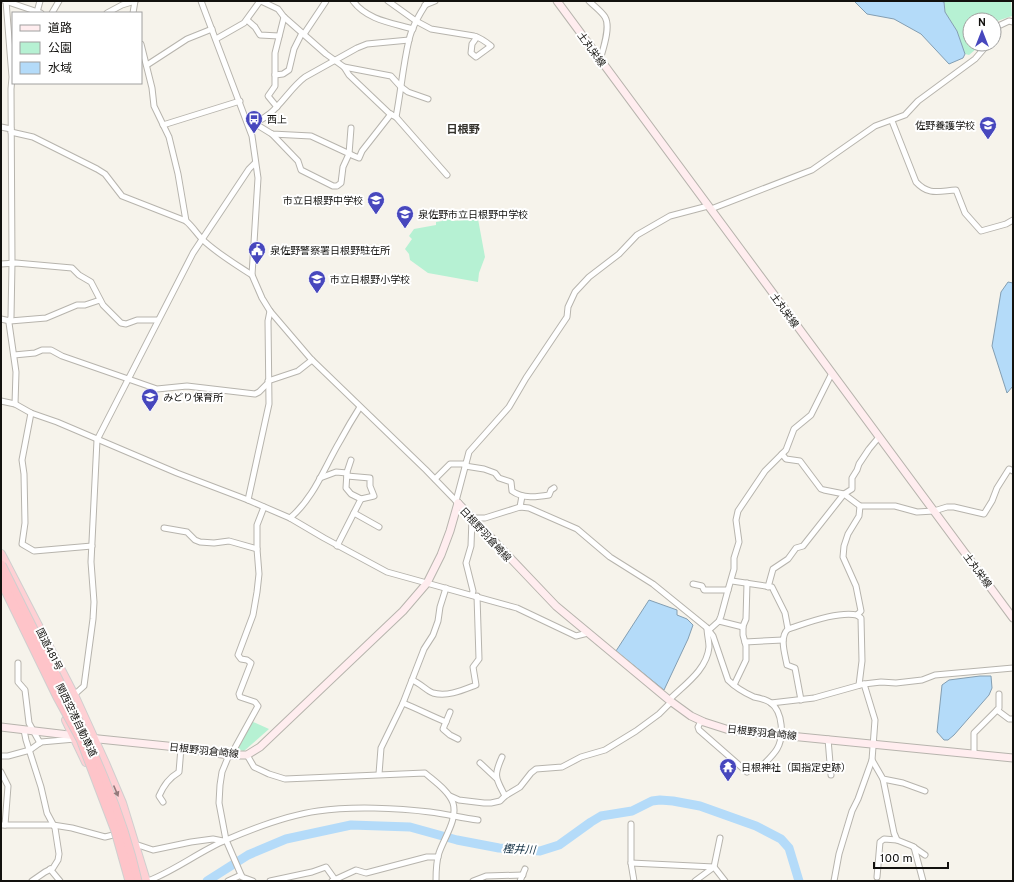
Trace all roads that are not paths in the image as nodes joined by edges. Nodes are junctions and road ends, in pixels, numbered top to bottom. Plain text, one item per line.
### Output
1 (5, 1) edge
2 (40, 1) edge
3 (59, 1) edge
4 (135, 1) edge
5 (201, 1) edge
6 (261, 1) edge
7 (326, 1) edge
8 (353, 1) edge
9 (389, 1) edge
10 (435, 1) edge
11 (557, 1) edge
12 (589, 1) edge
13 (427, 3) edge
14 (39, 12) edge
15 (53, 12) edge
16 (109, 12) edge
17 (133, 12) edge
18 (284, 17) junction
19 (246, 20) junction
20 (416, 20) junction
21 (1013, 22) edge
22 (1002, 25) edge
23 (212, 28) junction
24 (413, 29) junction
25 (303, 34) junction
26 (279, 36) junction
27 (477, 37) dead end
28 (216, 39) junction
29 (408, 40) junction
30 (142, 48) edge
31 (981, 52) edge
32 (12, 56) edge
33 (336, 60) junction
34 (600, 60) junction
35 (146, 65) junction
36 (344, 67) junction
37 (275, 75) junction
38 (402, 88) junction
39 (428, 99) dead end
40 (240, 101) junction
41 (277, 107) junction
42 (394, 116) junction
43 (892, 121) junction
44 (251, 124) junction
45 (163, 125) junction
46 (1, 127) edge
47 (351, 128) dead end
48 (11, 130) junction
49 (272, 134) junction
50 (349, 154) junction
51 (255, 163) junction
52 (447, 175) dead end
53 (709, 208) junction
54 (1013, 220) edge
55 (186, 222) junction
56 (202, 239) junction
57 (12, 263) junction
58 (1, 264) edge
59 (252, 275) junction
60 (100, 300) junction
61 (270, 311) junction
62 (1, 319) edge
63 (158, 320) junction
64 (10, 321) junction
65 (14, 355) junction
66 (312, 360) junction
67 (832, 373) junction
68 (128, 378) junction
69 (268, 382) junction
70 (1, 401) edge
71 (15, 404) junction
72 (360, 407) junction
73 (31, 413) junction
74 (879, 437) junction
75 (97, 440) junction
76 (782, 454) junction
77 (351, 460) dead end
78 (466, 465) junction
79 (1013, 471) edge
80 (347, 475) junction
81 (320, 478) junction
82 (435, 479) junction
83 (554, 488) dead end
84 (844, 494) junction
85 (522, 496) junction
86 (361, 499) junction
87 (248, 500) junction
88 (457, 502) junction
89 (860, 506) junction
90 (264, 507) junction
91 (520, 508) junction
92 (934, 511) junction
93 (354, 513) junction
94 (290, 518) junction
95 (472, 518) junction
96 (379, 527) dead end
97 (164, 528) dead end
98 (92, 546) junction
99 (338, 546) junction
100 (257, 549) junction
101 (1, 554) edge
102 (1, 565) edge
103 (1, 580) edge
104 (732, 580) junction
105 (426, 583) junction
106 (747, 583) junction
107 (693, 584) dead end
108 (768, 587) junction
109 (1, 588) edge
110 (446, 588) junction
111 (728, 590) junction
112 (474, 596) junction
113 (857, 615) junction
114 (1013, 618) edge
115 (719, 621) junction
116 (743, 627) junction
117 (708, 629) junction
118 (788, 629) junction
119 (588, 633) junction
120 (783, 640) junction
121 (745, 642) junction
122 (18, 663) dead end
123 (1013, 668) edge
124 (412, 680) junction
125 (734, 685) junction
126 (862, 685) junction
127 (999, 694) dead end
128 (74, 695) junction
129 (801, 700) junction
130 (670, 701) junction
131 (403, 703) junction
132 (771, 703) junction
133 (997, 710) junction
134 (450, 712) dead end
135 (1013, 719) edge
136 (701, 721) junction
137 (446, 722) junction
138 (1, 727) edge
139 (24, 730) junction
140 (33, 731) junction
141 (781, 735) junction
142 (74, 737) junction
143 (94, 739) junction
144 (458, 739) dead end
145 (828, 739) junction
146 (40, 743) junction
147 (873, 744) junction
148 (181, 748) junction
149 (30, 750) junction
150 (974, 754) junction
151 (230, 755) junction
152 (247, 755) junction
153 (2, 756) edge
154 (502, 757) dead end
155 (1013, 758) edge
156 (872, 760) junction
157 (765, 763) dead end
158 (480, 764) dead end
159 (1, 772) edge
160 (747, 772) dead end
161 (379, 774) junction
162 (831, 775) dead end
163 (496, 778) junction
164 (883, 779) junction
165 (925, 791) dead end
166 (447, 795) junction
167 (505, 796) junction
168 (163, 802) dead end
169 (454, 817) junction
170 (478, 820) dead end
171 (631, 824) dead end
172 (3, 825) edge
173 (53, 825) junction
174 (113, 835) junction
175 (720, 838) dead end
176 (897, 840) junction
177 (224, 841) junction
178 (134, 844) junction
179 (914, 847) junction
180 (925, 855) dead end
181 (438, 857) junction
182 (631, 863) junction
183 (714, 867) junction
184 (50, 869) junction
185 (525, 869) dead end
186 (241, 874) junction
187 (523, 875) junction
188 (877, 877) dead end
189 (334, 880) edge
190 (32, 881) edge
191 (60, 881) edge
192 (126, 881) edge
193 (130, 881) edge
194 (137, 881) edge
195 (147, 881) edge
196 (228, 881) edge
197 (253, 881) edge
198 (270, 881) edge
199 (436, 881) edge
200 (473, 881) edge
201 (520, 881) edge
202 (634, 881) edge
203 (695, 881) edge
204 (725, 881) edge
205 (834, 881) edge
206 (923, 881) edge

1 - 14 street
1 - 32 street
2 - 14 street
3 - 15 street
4 - 16 street
4 - 17 street
5 - 23 street
6 - 18 street
6 - 19 street
7 - 25 street
8 - 24 street
9 - 20 street
10 - 13 street
11 - 34 main road, 土丸栄線
12 - 34 street
13 - 20 street
18 - 25 street
18 - 26 street
19 - 26 street
19 - 28 street
20 - 24 street
20 - 27 street
21 - 22 street
23 - 28 street
23 - 35 street
24 - 29 street
25 - 33 street
25 - 37 street
26 - 37 street
28 - 40 street
29 - 33 street
29 - 38 street
30 - 35 street
31 - 43 street
32 - 48 street
33 - 36 street
33 - 41 street
34 - 53 main road, 土丸栄線
35 - 45 street
36 - 38 street
36 - 42 street
37 - 41 street
38 - 39 street
38 - 42 street
40 - 44 street
40 - 45 street
41 - 44 street
42 - 50 street
42 - 52 street
43 - 53 street
43 - 54 street
44 - 49 street
44 - 51 street
45 - 55 street
46 - 48 street
47 - 50 street
48 - 55 street
48 - 57 street
49 - 50 street
49 - 50 street
51 - 56 street
51 - 59 street
53 - 67 main road, 土丸栄線
53 - 78 street
55 - 56 street
56 - 59 street
56 - 63 street
57 - 58 street
57 - 60 street
57 - 64 street
59 - 61 street
60 - 63 street
60 - 64 street
61 - 66 street
61 - 69 street
62 - 64 street
63 - 68 street
64 - 65 street
65 - 68 street
65 - 71 street
66 - 69 street
66 - 72 street
67 - 74 main road, 土丸栄線
67 - 76 street
68 - 69 street
68 - 75 street
69 - 87 street
70 - 71 street
71 - 73 street
72 - 81 street
72 - 82 street
73 - 75 street
73 - 98 street
74 - 84 street
74 - 92 main road, 土丸栄線
75 - 87 street
75 - 98 street
76 - 84 street
76 - 104 street
77 - 80 street
78 - 82 street
78 - 85 street
78 - 88 street
79 - 92 street
80 - 81 street
80 - 86 street
80 - 86 street
81 - 94 street
82 - 88 street
83 - 85 street
84 - 89 street
84 - 108 street
85 - 91 street
86 - 93 street
87 - 90 street
88 - 95 main road, 日根野羽倉崎線
88 - 105 main road, 日根野羽倉崎線
89 - 92 street
89 - 113 street
90 - 94 street
90 - 100 street
91 - 95 street
91 - 117 street
92 - 114 main road, 土丸栄線
93 - 96 street
93 - 99 street
94 - 99 street
95 - 112 street
95 - 119 main road, 日根野羽倉崎線
97 - 100 street
98 - 128 street
99 - 105 street
100 - 151 street
101 - 128 highway, 国道481号
102 - 194 highway, 関西空港自動車道, bridge
103 - 193 highway, 関西空港自動車道, bridge
104 - 106 street
104 - 111 street
105 - 110 street
105 - 152 main road, 日根野羽倉崎線
106 - 108 street
106 - 116 street
107 - 111 street
108 - 118 street
109 - 142 highway, 国道481号
110 - 112 street
110 - 124 street
111 - 115 street
112 - 119 street
112 - 124 street
113 - 118 street
113 - 126 street
115 - 116 street
115 - 117 street
116 - 121 street
117 - 125 street
117 - 130 street
118 - 120 street
119 - 130 main road, 日根野羽倉崎線
120 - 121 street
120 - 129 street
121 - 125 street
122 - 140 street
123 - 126 street
124 - 131 street
125 - 132 street
126 - 129 street
126 - 147 street
127 - 133 street
128 - 143 highway, 国道481号
129 - 132 street
130 - 136 main road, 日根野羽倉崎線
130 - 167 street
131 - 137 street
131 - 161 street
132 - 141 street
133 - 135 street
133 - 150 street
134 - 137 street
136 - 141 main road, 日根野羽倉崎線
136 - 160 street
137 - 144 street
138 - 139 main road, 日根野羽倉崎線
139 - 140 main road, 日根野羽倉崎線
139 - 149 street
140 - 142 main road, 日根野羽倉崎線
140 - 146 street
141 - 145 main road, 日根野羽倉崎線
141 - 157 street
142 - 143 main road, 日根野羽倉崎線
142 - 146 street
142 - 174 highway, 国道481号
143 - 148 main road, 日根野羽倉崎線
143 -> 178 highway, 国道481号
145 - 147 main road, 日根野羽倉崎線
145 - 162 street
146 - 149 street
147 - 150 main road, 日根野羽倉崎線
147 - 156 street
148 - 151 main road, 日根野羽倉崎線
148 - 168 street
149 - 153 street
149 - 173 street
150 - 155 main road, 日根野羽倉崎線
151 - 152 main road, 日根野羽倉崎線
151 - 177 street
152 - 161 street
154 - 163 street
156 - 164 street
156 - 205 street
158 - 163 street
159 - 172 street
161 - 166 street
163 - 167 street
164 - 165 street
164 - 176 street
166 - 167 street
166 - 169 street
169 - 170 street
169 - 177 street
169 - 181 street
171 - 182 street
172 - 173 street
173 - 174 street
173 - 184 street
174 - 192 highway, 国道481号
175 - 183 street
176 - 179 street
176 - 188 street
177 - 178 street
177 - 186 street
177 - 195 street
178 - 195 highway, 国道481号
179 - 180 street
179 - 206 street
181 - 189 street
181 - 199 street
182 - 183 street
182 - 202 street
183 - 203 street
183 - 204 street
184 - 190 street
184 - 191 street
185 - 187 street
186 - 196 street
186 - 197 street
187 - 200 street
187 - 201 street
189 - 198 street

